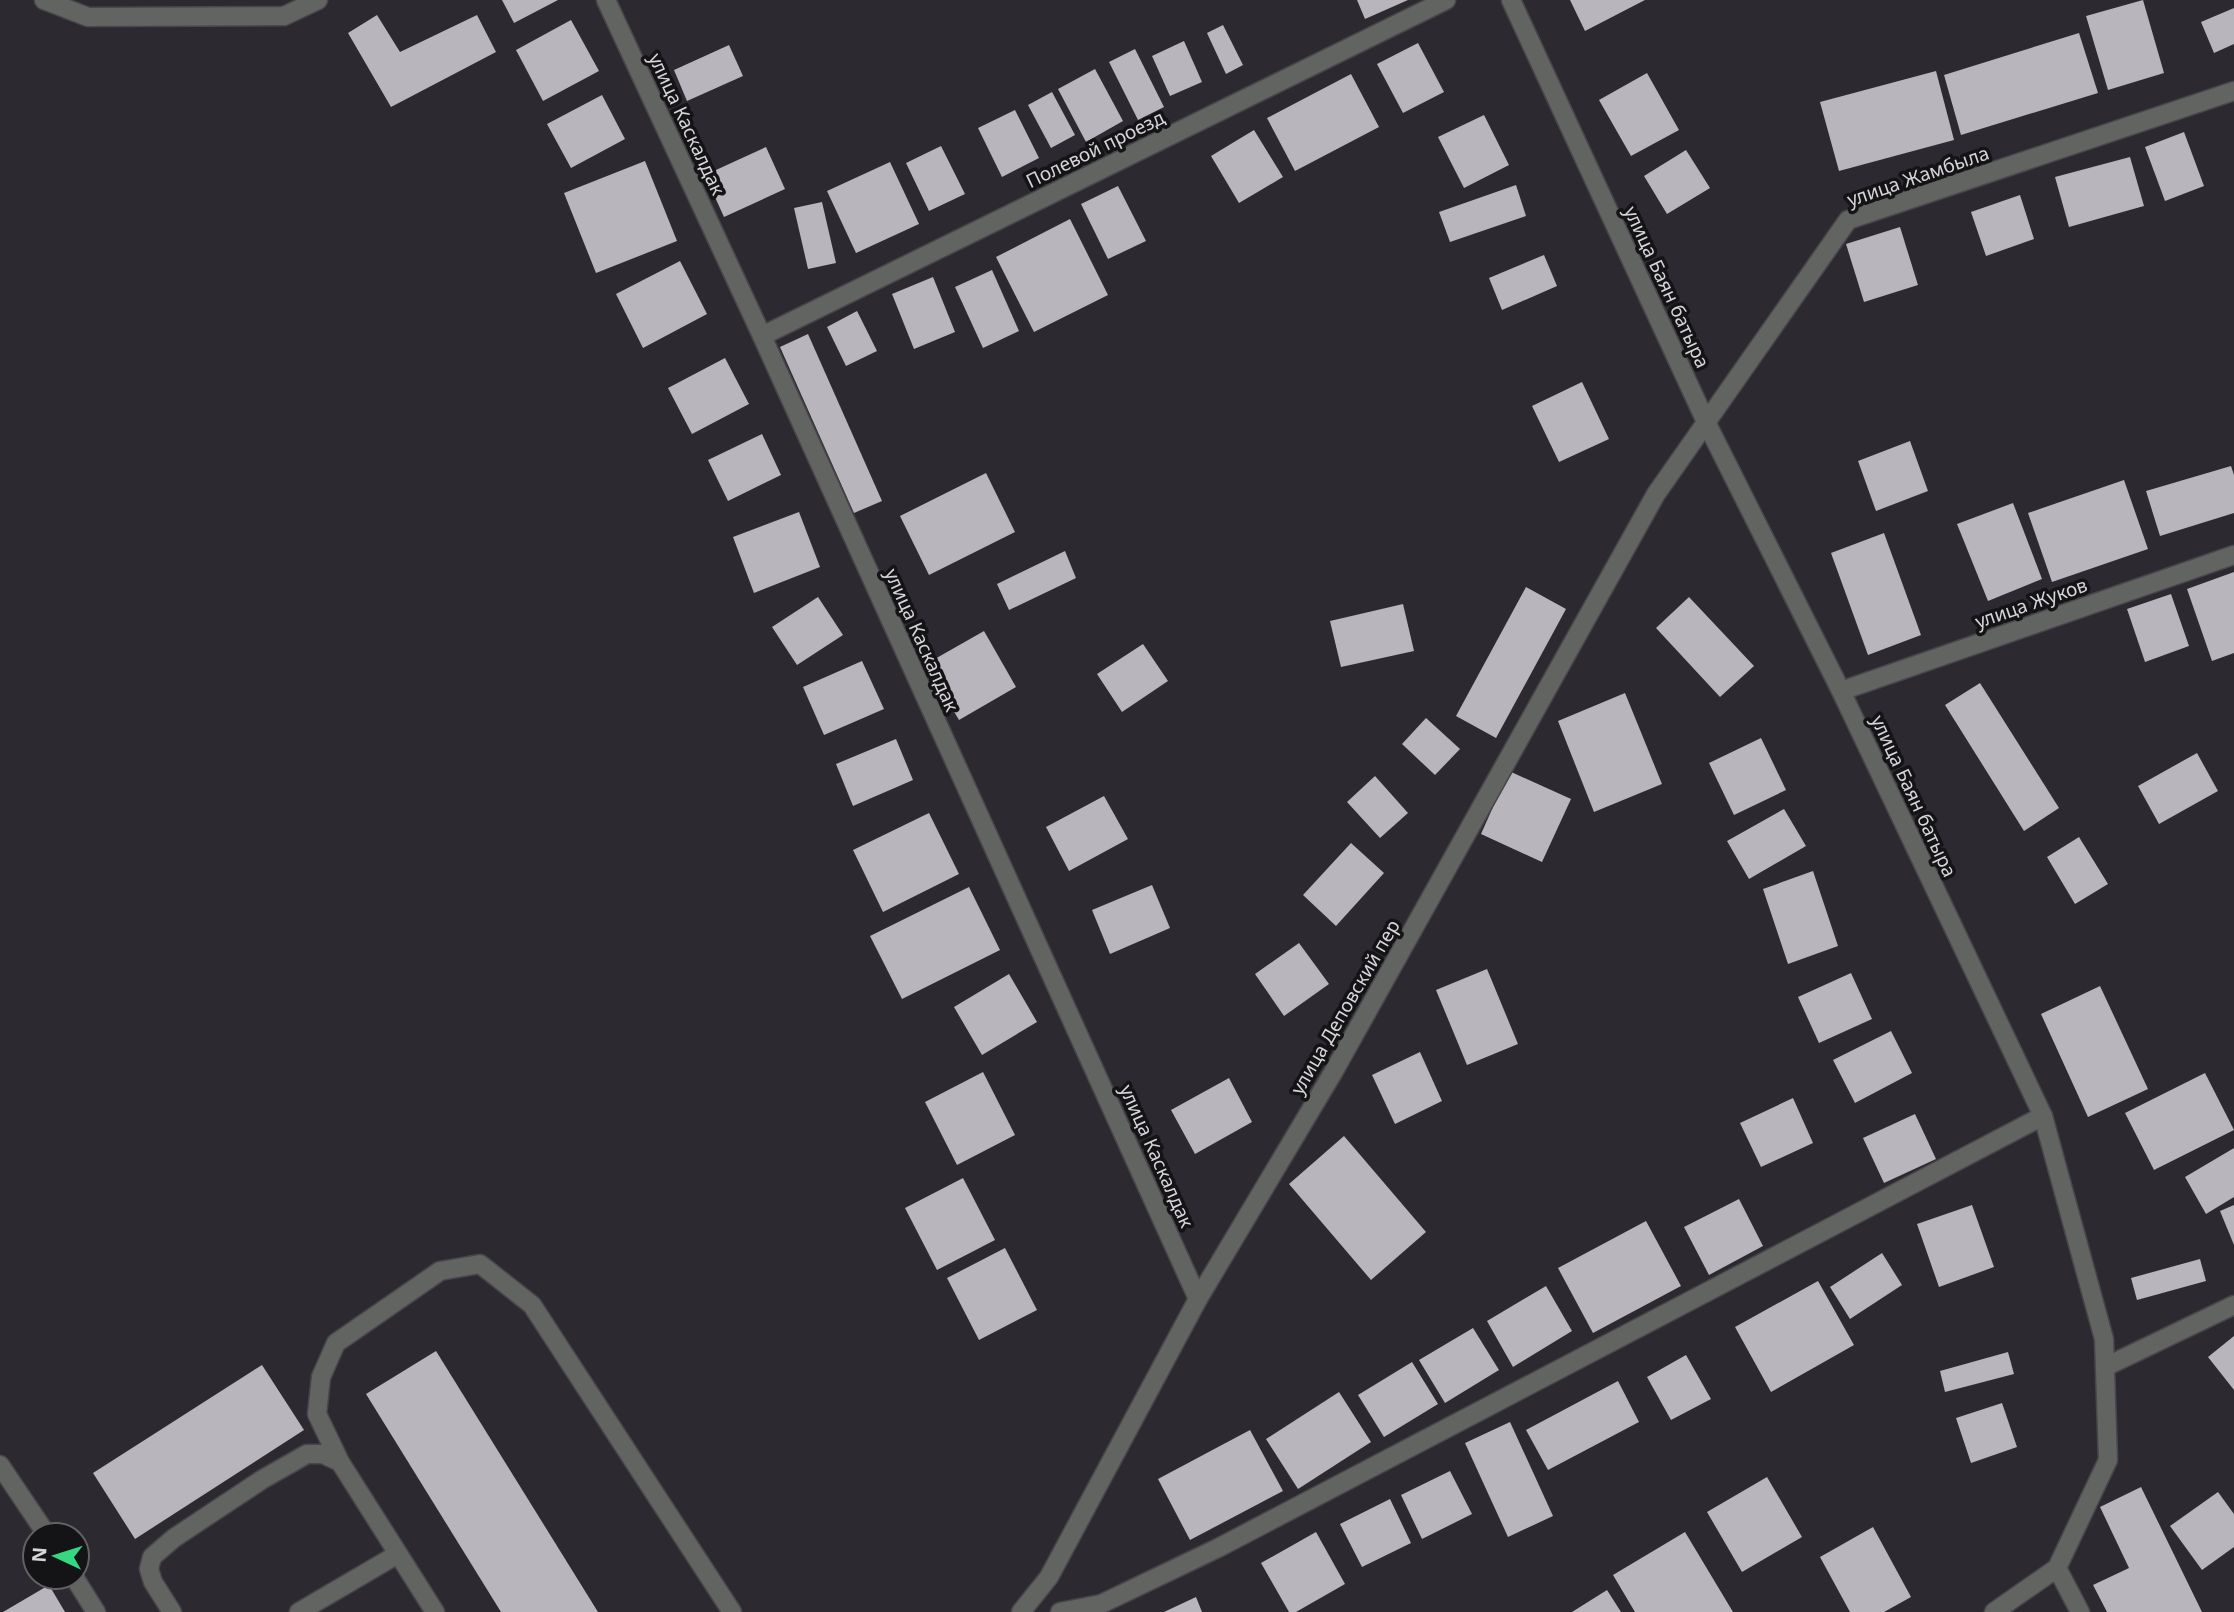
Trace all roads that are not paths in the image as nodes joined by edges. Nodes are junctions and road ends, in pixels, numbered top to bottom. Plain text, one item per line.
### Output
1 (44, 0) edge
2 (317, 0) edge
3 (606, 0) edge
4 (1446, 0) edge
5 (1511, 0) edge
6 (2234, 91) edge
7 (762, 337) junction
8 (1707, 424) junction
9 (2234, 555) edge
10 (1841, 691) junction
11 (2043, 1116) junction
12 (1198, 1298) junction
13 (2234, 1305) edge
14 (2105, 1367) junction
15 (340, 1462) junction
16 (0, 1465) edge
17 (38, 1521) edge
18 (398, 1553) junction
19 (2057, 1568) junction
20 (83, 1591) edge
21 (96, 1612) edge
22 (172, 1612) edge
23 (299, 1612) edge
24 (435, 1612) edge
25 (732, 1612) edge
26 (1021, 1612) edge
27 (1060, 1612) edge
28 (1994, 1612) edge
29 (2080, 1612) edge

1 - 2 street
3 - 7 street, улица Каскалдак
4 - 7 street, Полевой проезд
5 - 8 street, улица Баян батыра
6 - 8 street, улица Жамбыла
7 - 12 street, улица Каскалдак
8 - 10 street, улица Баян батыра
8 - 12 street, улица Деповский пер
9 - 10 street, улица Жуков
10 - 11 street, улица Баян батыра
11 - 14 street, улица Баян батыра
11 - 27 street
12 - 26 street, улица Деповский пер
13 - 14 street
14 - 19 street, улица Баян батыра
15 - 18 street
15 - 22 street
15 - 25 street
16 - 17 street
18 - 23 street
18 - 24 street
19 - 28 street, улица Баян батыра
19 - 29 street
20 - 21 street

